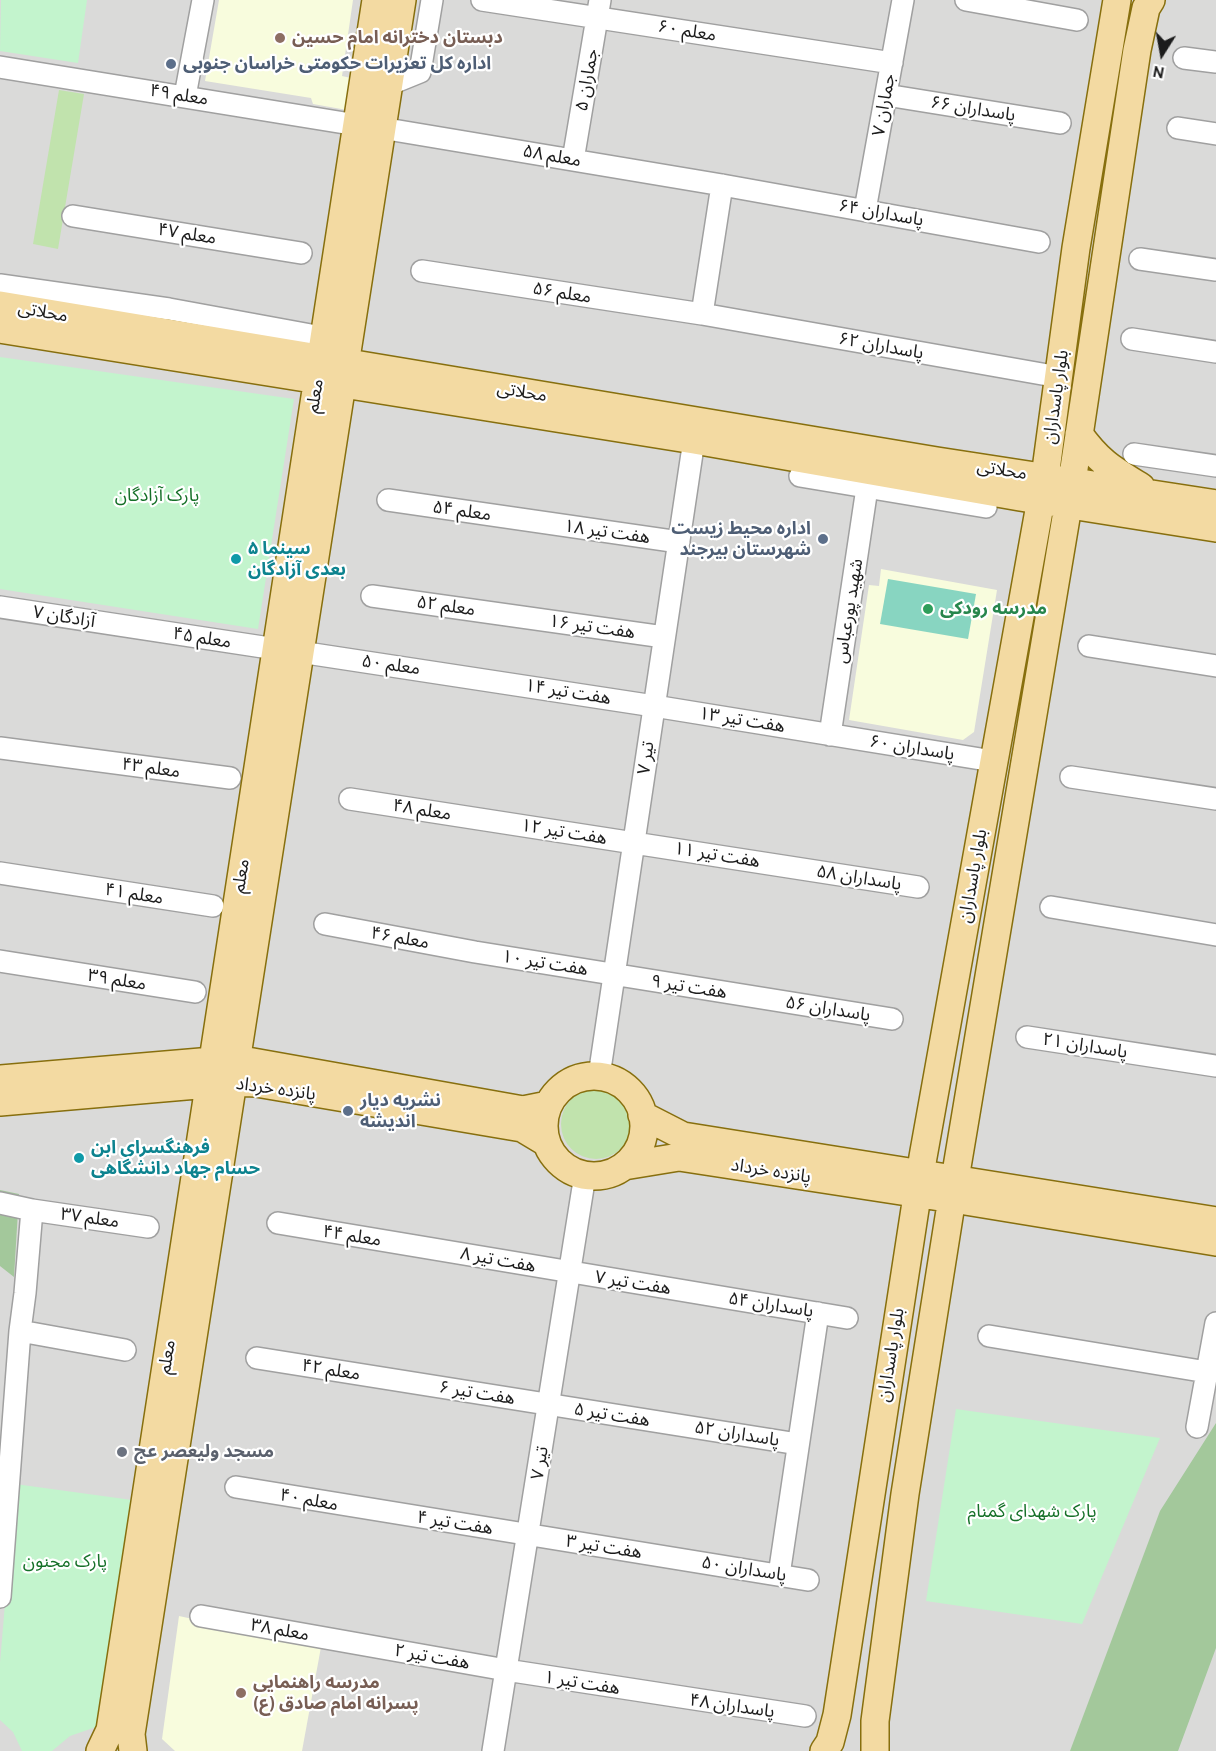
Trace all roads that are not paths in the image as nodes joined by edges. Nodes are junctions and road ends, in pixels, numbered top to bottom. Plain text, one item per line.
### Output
1 (203, 0) edge
2 (376, 0) edge
3 (402, 0) edge
4 (432, 0) edge
5 (482, 0) edge
6 (903, 0) edge
7 (966, 0) edge
8 (1117, 0) edge
9 (1151, 0) edge
10 (599, 8) edge
11 (1077, 20) dead end
12 (1184, 58) dead end
13 (1216, 62) edge
14 (892, 63) junction
15 (0, 67) edge
16 (388, 85) junction
17 (886, 95) junction
18 (185, 96) junction
19 (1060, 123) dead end
20 (369, 126) junction
21 (1178, 128) dead end
22 (1216, 134) edge
23 (573, 160) junction
24 (722, 185) junction
25 (865, 210) junction
26 (73, 216) dead end
27 (1039, 242) dead end
28 (301, 253) dead end
29 (1140, 259) dead end
30 (1216, 270) edge
31 (422, 271) dead end
32 (0, 285) edge
33 (0, 304) edge
34 (702, 314) junction
35 (0, 329) edge
36 (1132, 339) dead end
37 (1216, 352) edge
38 (333, 360) junction
39 (1059, 377) junction
40 (1079, 434) junction
41 (694, 440) junction
42 (1134, 454) dead end
43 (1216, 466) edge
44 (800, 476) dead end
45 (867, 488) junction
46 (1042, 489) junction
47 (1070, 493) junction
48 (1152, 494) junction
49 (388, 500) dead end
50 (1216, 504) edge
51 (986, 507) dead end
52 (536, 522) joint
53 (1216, 528) edge
54 (679, 542) junction
55 (372, 596) dead end
56 (0, 607) edge
57 (519, 616) joint
58 (128, 626) joint
59 (664, 637) junction
60 (1089, 646) dead end
61 (288, 650) junction
62 (1210, 665) edge
63 (483, 679) joint
64 (654, 706) junction
65 (830, 735) junction
66 (0, 748) edge
67 (993, 761) junction
68 (1071, 777) dead end
69 (230, 778) dead end
70 (350, 799) dead end
71 (1216, 799) edge
72 (494, 821) joint
73 (634, 843) junction
74 (800, 868) joint
75 (0, 873) edge
76 (918, 887) dead end
77 (213, 906) dead end
78 (1051, 907) dead end
79 (325, 924) dead end
80 (1216, 935) edge
81 (475, 952) joint
82 (0, 961) edge
83 (614, 975) junction
84 (195, 992) dead end
85 (764, 999) joint
86 (892, 1019) dead end
87 (1027, 1038) dead end
88 (1216, 1066) edge
89 (223, 1071) junction
90 (599, 1076) junction
91 (0, 1079) edge
92 (0, 1102) edge
93 (548, 1105) junction
94 (642, 1115) junction
95 (547, 1143) junction
96 (624, 1166) junction
97 (585, 1175) junction
98 (919, 1184) junction
99 (954, 1189) junction
100 (0, 1203) edge
101 (32, 1210) junction
102 (1216, 1221) edge
103 (278, 1224) dead end
104 (148, 1227) dead end
105 (1216, 1242) edge
106 (426, 1248) joint
107 (570, 1273) junction
108 (696, 1293) joint
109 (818, 1313) junction
110 (847, 1318) dead end
111 (1216, 1323) edge
112 (20, 1330) junction
113 (988, 1336) dead end
114 (125, 1350) dead end
115 (257, 1358) dead end
116 (1207, 1372) junction
117 (405, 1382) joint
118 (549, 1405) junction
119 (676, 1425) joint
120 (1197, 1427) dead end
121 (798, 1444) junction
122 (5, 1472) edge
123 (236, 1487) dead end
124 (382, 1512) joint
125 (529, 1535) junction
126 (679, 1559) joint
127 (779, 1575) junction
128 (808, 1580) dead end
129 (0, 1598) edge
130 (201, 1616) dead end
131 (358, 1644) joint
132 (506, 1670) junction
133 (658, 1695) joint
134 (805, 1716) dead end
135 (100, 1751) edge
136 (133, 1751) edge
137 (493, 1751) edge
138 (824, 1751) edge
139 (875, 1751) edge

1 - 18 street
2 - 20 main road, معلم
3 - 16 main road, معلم
4 - 16 street
5 - 10 street, معلم ۶۰
6 - 14 street, جماران ۷
7 - 11 street
8 - 39 main road, بلوار پاسداران
9 - 40 main road, بلوار پاسداران
10 - 14 street, معلم ۶۰
10 - 23 street, جماران ۵
12 - 13 street
14 - 17 street, جماران ۷
15 - 18 street, معلم ۴۹
16 - 20 main road, معلم
17 - 19 street, پاسداران ۶۶
17 - 25 street, جماران ۷
18 - 20 street, معلم ۴۹
20 - 23 street, معلم ۵۸
20 - 38 main road, معلم
21 - 22 street
23 - 24 street, معلم ۵۸
24 - 25 street, پاسداران ۶۴
24 - 34 street
25 - 27 street, پاسداران ۶۴
26 - 28 street, معلم ۴۷
29 - 30 street
31 - 34 street, معلم ۵۶
32 - 38 street
33 - 38 main road, محلاتی
34 - 39 street, پاسداران ۶۲
35 - 38 main road, محلاتی
36 - 37 street
38 - 41 main road, محلاتی
38 - 46 main road, محلاتی
38 - 61 main road, معلم
39 - 46 main road, بلوار پاسداران
40 - 47 main road, بلوار پاسداران
40 - 48 main road
41 - 46 main road, محلاتی
41 - 54 street, ۷ تیر
42 - 43 street
44 - 45 street
45 - 51 street
45 - 65 street, شهید پورعباس
46 - 47 main road
46 - 67 main road, بلوار پاسداران
47 - 48 main road
47 - 53 main road
47 - 99 main road, بلوار پاسداران
48 - 50 main road
49 - 52 street, معلم ۵۴
52 - 54 street, هفت تیر ۱۸
54 - 59 street, ۷ تیر
55 - 57 street, معلم ۵۲
56 - 58 street, آزادگان ۷
57 - 59 street, هفت تیر ۱۶
58 - 61 street, معلم ۴۵
59 - 64 street, ۷ تیر
60 - 62 street
61 - 63 street, معلم ۵۰
61 - 89 main road, معلم
63 - 64 street, هفت تیر ۱۴
64 - 65 street, هفت تیر ۱۳
64 - 73 street, ۷ تیر
65 - 67 street, پاسداران ۶۰
66 - 69 street, معلم ۴۳
67 - 98 main road, بلوار پاسداران
68 - 71 street
70 - 72 street, معلم ۴۸
72 - 73 street, هفت تیر ۱۲
73 - 74 street, هفت تیر ۱۱
73 - 83 street, ۷ تیر
74 - 76 street, پاسداران ۵۸
75 - 77 street, معلم ۴۱
78 - 80 street
79 - 81 street, معلم ۴۶
81 - 83 street, هفت تیر ۱۰
82 - 84 street, معلم ۳۹
83 - 85 street, هفت تیر ۹
83 - 90 street, ۷ تیر
85 - 86 street, پاسداران ۵۶
87 - 88 street, پاسداران ۲۱
89 - 91 main road, پانزده خرداد
89 - 92 main road, پانزده خرداد
89 - 93 main road, پانزده خرداد
89 - 95 main road, پانزده خرداد
89 - 135 main road, معلم
89 - 136 main road, معلم
90 - 93 main road
90 - 94 main road
93 - 95 main road
94 - 96 main road
94 - 98 main road, پانزده خرداد
95 - 97 main road
96 - 97 main road
96 - 98 main road, پانزده خرداد
97 - 107 street, ۷ تیر
98 - 99 main road
98 - 138 main road, بلوار پاسداران
99 - 102 main road
99 - 105 main road
99 - 139 main road, بلوار پاسداران
100 - 101 street, معلم ۳۷
101 - 104 street, معلم ۳۷
101 - 112 street
103 - 106 street, معلم ۴۴
106 - 107 street, هفت تیر ۸
107 - 108 street, هفت تیر ۷
107 - 118 street, ۷ تیر
108 - 109 street, پاسداران ۵۴
109 - 110 street, پاسداران ۵۴
109 - 121 street
111 - 116 street
112 - 114 street
112 - 122 street
113 - 116 street
115 - 117 street, معلم ۴۲
116 - 120 street
117 - 118 street, هفت تیر ۶
118 - 119 street, هفت تیر ۵
118 - 125 street, ۷ تیر
119 - 121 street, پاسداران ۵۲
121 - 127 street
122 - 129 street
123 - 124 street, معلم ۴۰
124 - 125 street, هفت تیر ۴
125 - 126 street, هفت تیر ۳
125 - 132 street, ۷ تیر
126 - 127 street, پاسداران ۵۰
127 - 128 street, پاسداران ۵۰
130 - 131 street, معلم ۳۸
131 - 132 street, هفت تیر ۲
132 - 133 street, هفت تیر ۱
132 - 137 street, ۷ تیر
133 - 134 street, پاسداران ۴۸

